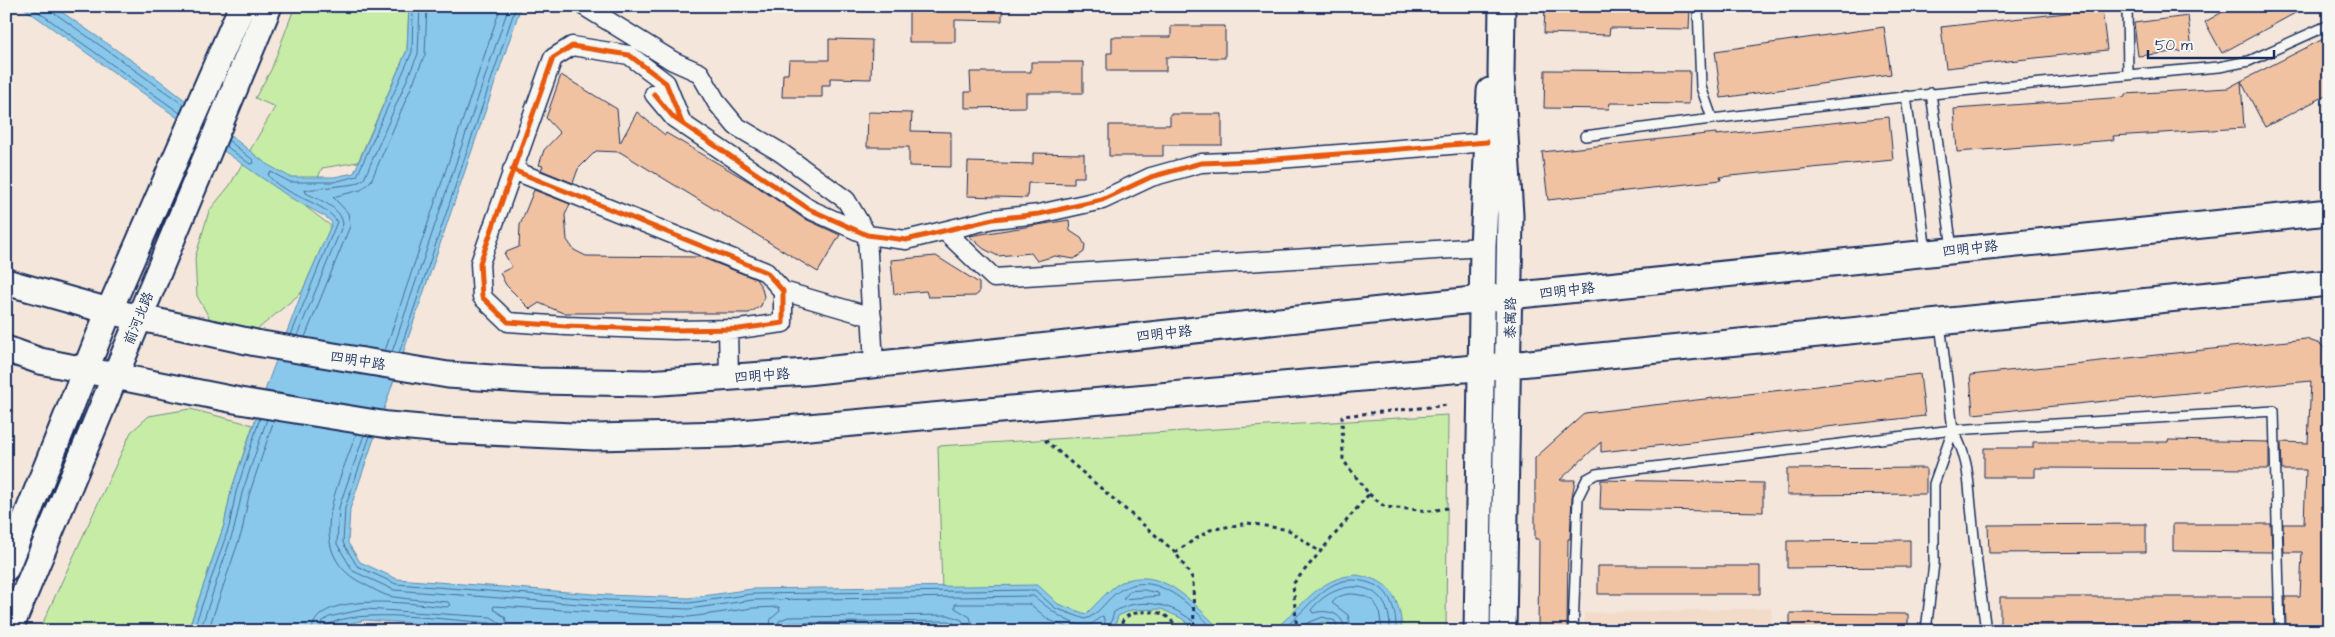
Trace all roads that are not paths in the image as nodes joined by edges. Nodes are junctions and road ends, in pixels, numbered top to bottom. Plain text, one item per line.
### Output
1 (242, 6) edge
2 (269, 6) edge
3 (584, 6) edge
4 (1492, 6) edge
5 (1502, 6) edge
6 (1698, 6) edge
7 (2127, 6) edge
8 (2329, 25) edge
9 (2128, 75) junction
10 (1930, 93) junction
11 (654, 94) dead end
12 (1906, 96) junction
13 (1712, 118) junction
14 (682, 123) junction
15 (1585, 136) dead end
16 (1486, 142) junction
17 (512, 170) junction
18 (2329, 212) edge
19 (945, 231) junction
20 (867, 235) junction
21 (1483, 247) junction
22 (1952, 250) junction
23 (1926, 253) junction
24 (6, 282) edge
25 (2329, 283) edge
26 (783, 291) junction
27 (1510, 296) junction
28 (1482, 299) junction
29 (109, 311) junction
30 (139, 317) junction
31 (872, 317) junction
32 (1940, 322) junction
33 (728, 329) junction
34 (6, 350) edge
35 (874, 365) junction
36 (1509, 365) junction
37 (1481, 368) junction
38 (86, 369) junction
39 (115, 375) junction
40 (729, 377) junction
41 (1953, 430) junction
42 (6, 568) edge
43 (9, 631) edge
44 (1478, 631) edge
45 (1503, 631) edge
46 (1573, 631) edge
47 (1926, 631) edge
48 (1986, 631) edge
49 (2280, 631) edge

1 - 29 main road, 前河北路
2 - 30 main road, 前河北路
3 - 20 street
4 - 16 main road, 泰寓路
5 - 27 main road, 泰寓路
6 - 13 lane
7 - 9 lane
8 - 9 lane
9 - 10 lane
10 - 12 lane
10 - 22 lane
11 - 14 street
12 - 13 lane
12 - 23 lane
13 - 15 lane
14 - 17 street
14 - 20 street
16 - 19 street
16 - 21 main road, 泰寓路
17 - 26 street
17 - 33 street
18 - 22 main road, 四明中路
19 - 20 street
19 - 21 street
20 - 31 street
21 - 28 main road, 泰寓路
22 - 23 main road, 四明中路
23 - 27 main road, 四明中路
24 - 29 main road, 四明中路
25 - 32 main road
26 - 31 street
26 - 33 street
27 - 28 main road, 四明中路
27 - 36 main road, 泰寓路
28 - 35 main road, 四明中路
28 - 37 main road, 泰寓路
29 - 30 main road, 四明中路
29 - 38 main road, 前河北路
30 - 39 main road, 前河北路
30 - 40 main road, 四明中路
31 - 35 street
32 - 36 main road
32 - 41 lane
33 - 40 street
34 - 38 main road
35 - 40 main road, 四明中路
36 - 37 main road
36 - 45 main road, 泰寓路
37 - 39 main road
37 - 44 main road, 泰寓路
38 - 39 main road
38 - 42 main road, 前河北路
39 - 43 main road, 前河北路
41 - 46 lane
41 - 47 lane
41 - 48 lane
41 - 49 lane

